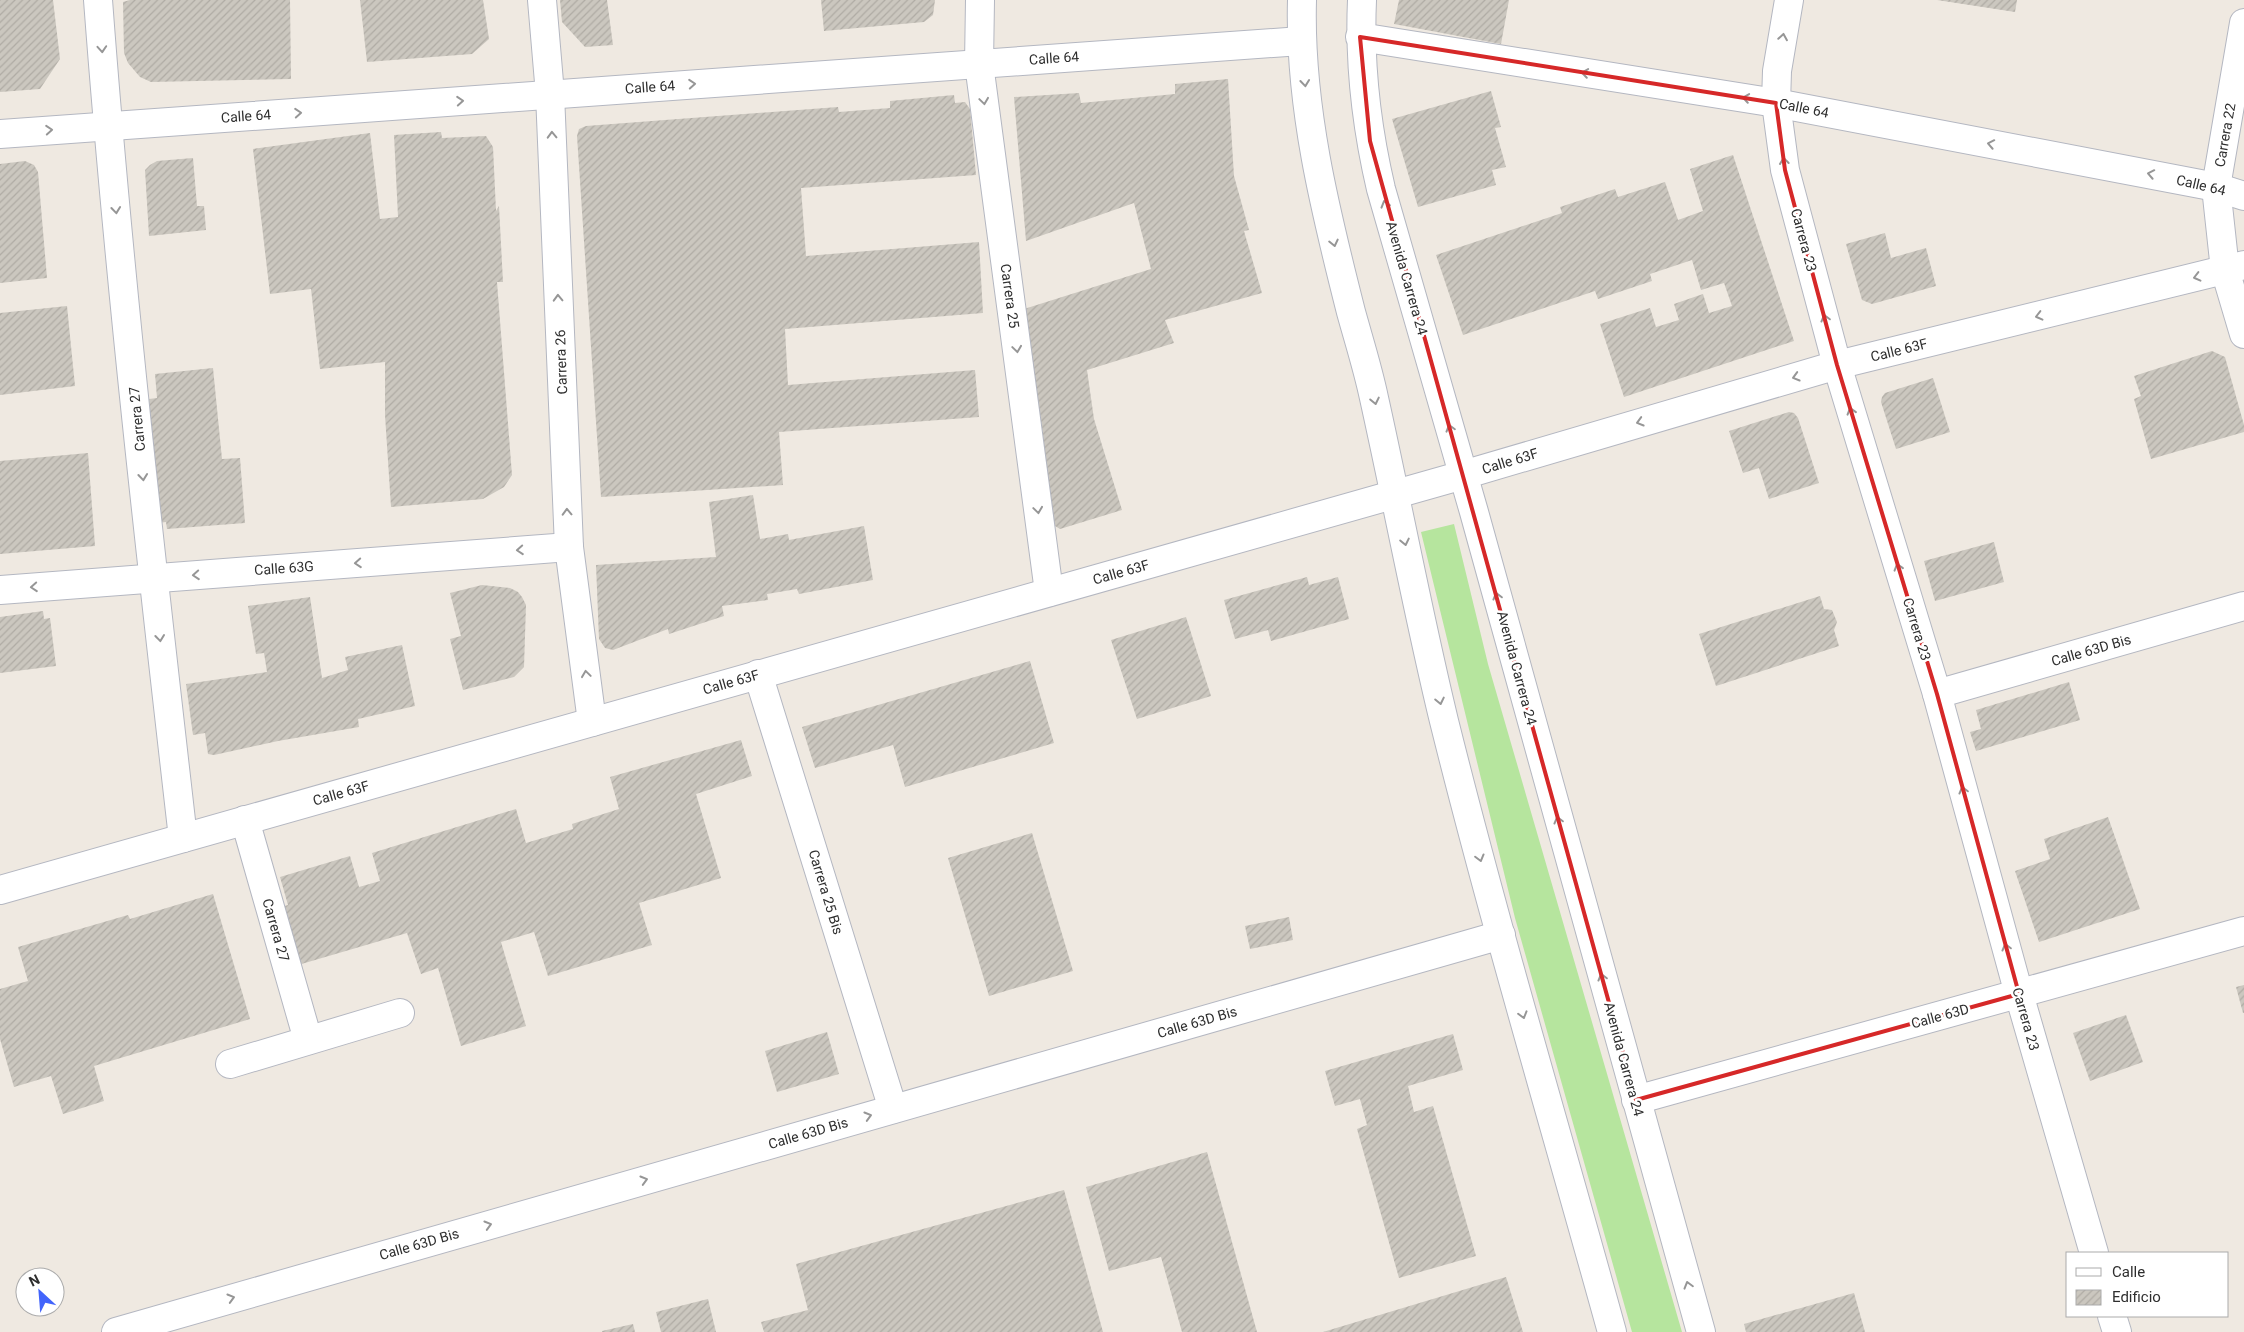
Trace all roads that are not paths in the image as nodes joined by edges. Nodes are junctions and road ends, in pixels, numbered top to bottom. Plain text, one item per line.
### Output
1 (98, 0) edge
2 (542, 0) edge
3 (980, 0) edge
4 (1302, 0) edge
5 (1362, 0) edge
6 (1789, 0) edge
7 (2244, 23) edge
8 (1360, 37) junction
9 (1300, 41) junction
10 (979, 64) junction
11 (550, 94) junction
12 (1776, 103) junction
13 (108, 126) junction
14 (0, 134) edge
15 (2216, 187) junction
16 (2244, 196) edge
17 (2234, 268) edge
18 (2244, 334) edge
19 (1837, 365) junction
20 (1463, 475) junction
21 (1395, 494) junction
22 (569, 547) junction
23 (154, 578) junction
24 (0, 590) edge
25 (1049, 592) junction
26 (2244, 606) edge
27 (758, 674) junction
28 (1937, 694) junction
29 (592, 722) junction
30 (245, 820) junction
31 (183, 838) junction
32 (0, 890) edge
33 (2244, 931) edge
34 (1500, 935) junction
35 (2019, 994) junction
36 (400, 1013) dead end
37 (308, 1040) junction
38 (230, 1064) dead end
39 (1636, 1100) junction
40 (893, 1109) junction
41 (2094, 1252) edge
42 (2112, 1317) edge
43 (187, 1322) edge
44 (116, 1332) edge
45 (1612, 1332) edge
46 (1701, 1332) edge
47 (2117, 1332) edge

1 -> 13 street, Carrera 27
2 - 11 street, Carrera 26
3 - 10 street, Carrera 25
4 - 9 street
5 - 8 street, Avenida Carrera 24
12 -> 6 street, Carrera 23
7 - 15 street, Carrera 22
12 -> 8 street, Calle 64
20 -> 8 street, Avenida Carrera 24
9 - 10 street, Calle 64
9 -> 21 street
11 -> 10 street, Calle 64
10 -> 25 street, Carrera 25
13 -> 11 street, Calle 64
22 -> 11 street, Carrera 26
15 -> 12 street, Calle 64
19 -> 12 street, Carrera 23
14 -> 13 street, Calle 64
13 -> 23 street, Carrera 27
15 - 16 street, Calle 64
15 - 17 street, Carrera 22
17 - 18 street, Carrera 22
17 -> 19 street, Calle 63F
19 -> 20 street, Calle 63F
28 -> 19 street, Carrera 23
20 - 21 street, Calle 63F
39 -> 20 street, Avenida Carrera 24
21 - 25 street, Calle 63F
21 -> 34 street
22 -> 23 street, Calle 63G
29 -> 22 street, Carrera 26
23 -> 24 street, Calle 63G
23 -> 31 street, Carrera 27
25 - 27 street, Calle 63F
26 - 28 street, Calle 63D Bis
27 - 29 street, Calle 63F
27 - 40 street, Carrera 25 Bis
35 -> 28 street, Carrera 23
29 - 30 street, Calle 63F
30 - 31 street, Calle 63F
30 - 37 street, Carrera 27
31 - 32 street, Calle 63F
33 - 35 street, Calle 63D
34 - 40 street, Calle 63D Bis
34 -> 45 street
35 - 39 street, Calle 63D
35 - 41 street, Carrera 23
36 - 37 street
37 - 38 street
46 -> 39 street, Avenida Carrera 24
43 -> 40 street, Calle 63D Bis
42 - 47 street
43 - 44 street, Calle 63D Bis

